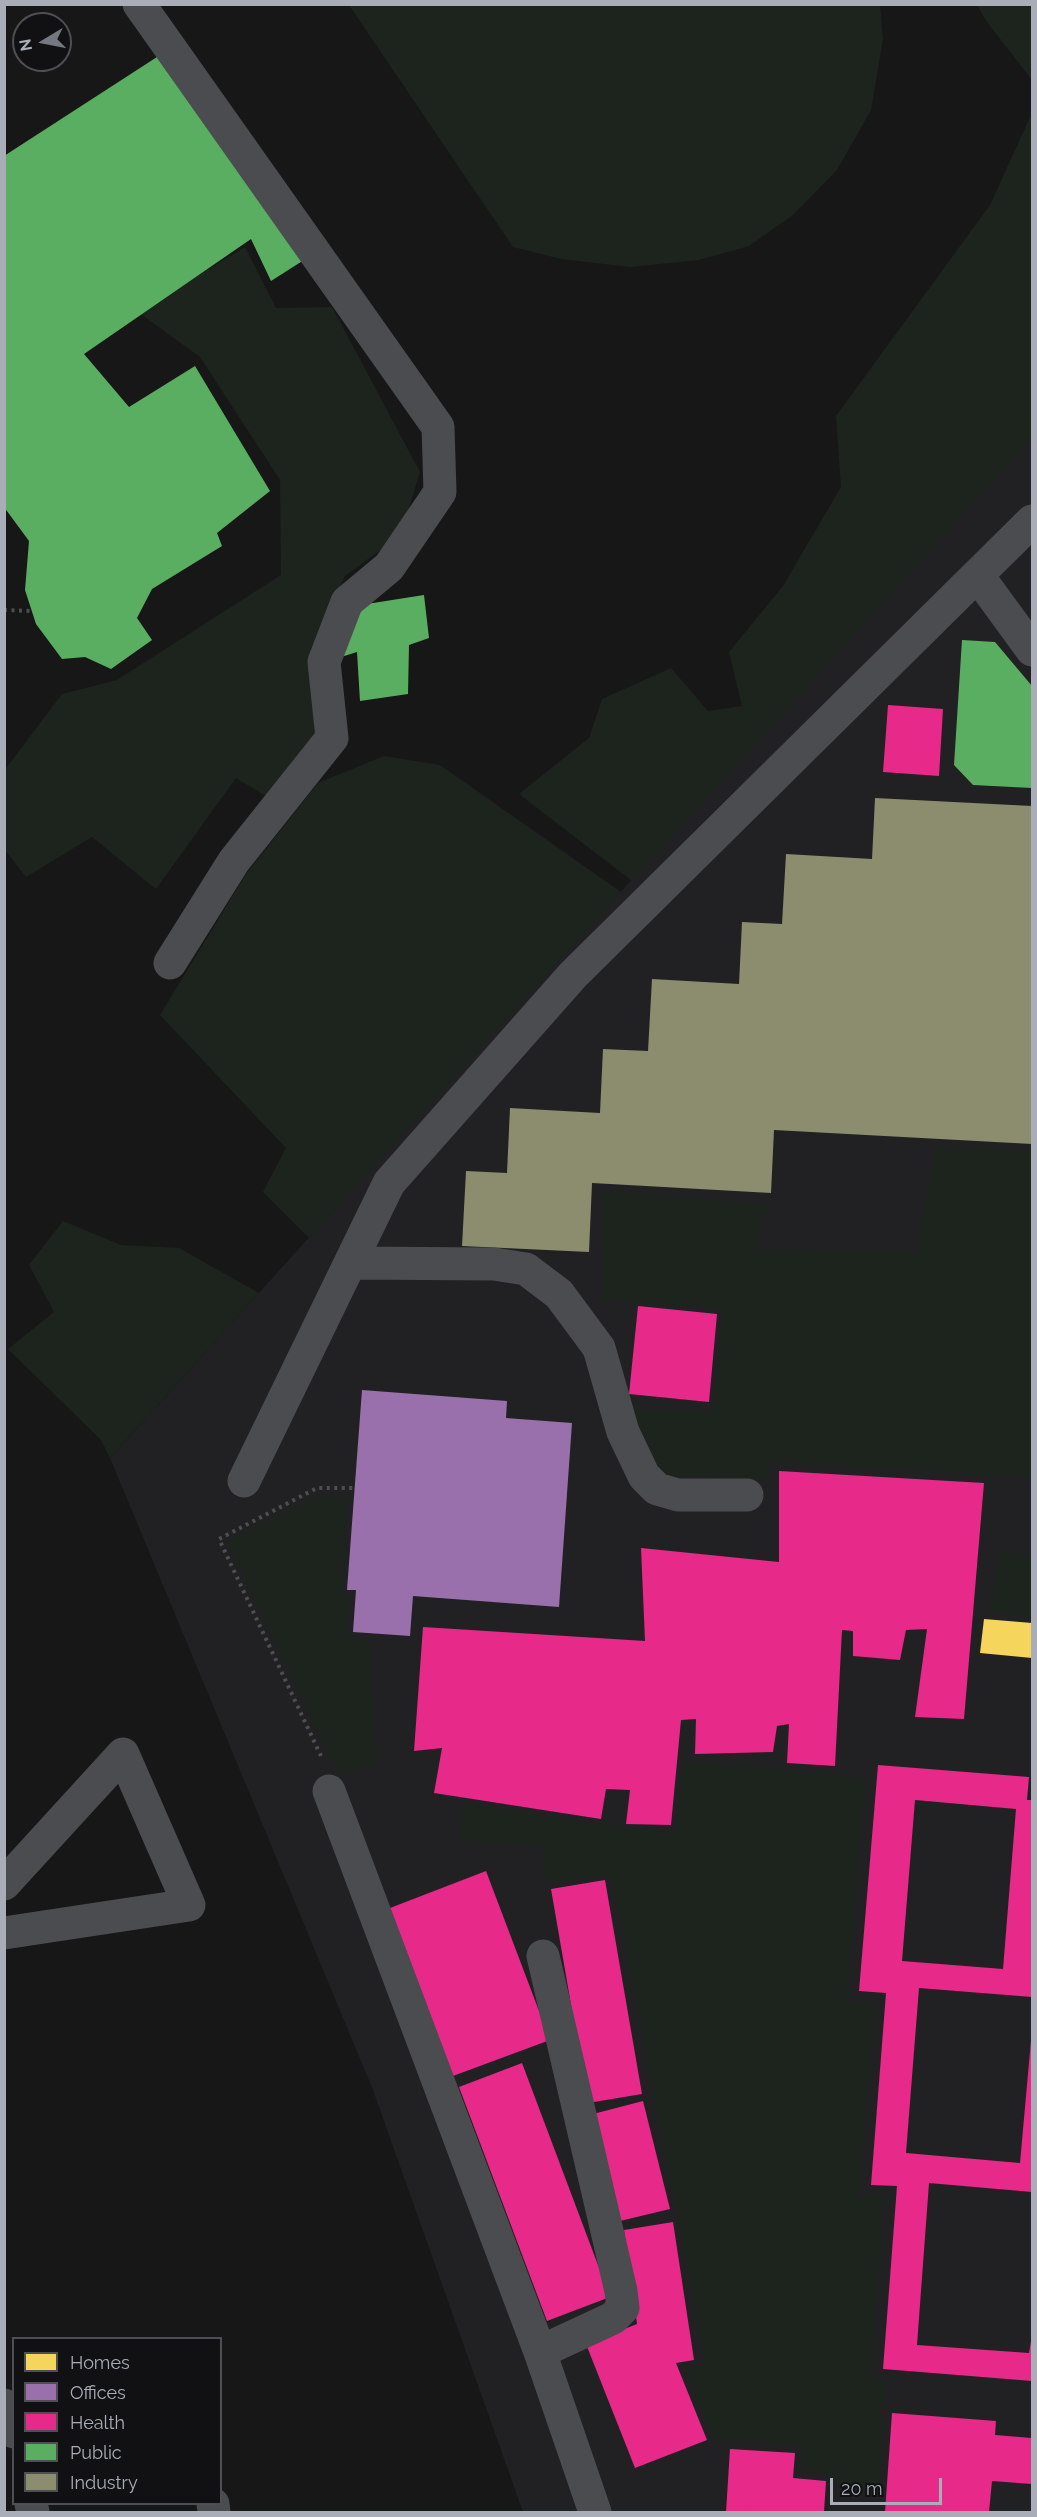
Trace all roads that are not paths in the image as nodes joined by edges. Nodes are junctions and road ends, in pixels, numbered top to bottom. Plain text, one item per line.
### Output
1 (139, 4) edge
2 (1032, 521) edge
3 (978, 576) junction
4 (1032, 650) edge
5 (170, 963) dead end
6 (351, 1263) junction
7 (244, 1481) dead end
8 (747, 1495) dead end
9 (329, 1791) road end
10 (4, 1884) edge
11 (4, 1933) edge
12 (543, 1956) dead end
13 (540, 2352) junction
14 (4, 2405) edge
15 (12, 2427) edge
16 (595, 2512) edge

1 - 5 street
2 - 3 street
3 - 4 street
3 - 6 street
6 - 7 street
6 - 8 street
9 - 13 street
10 - 11 street
12 - 13 street
13 - 16 street
14 - 15 street

